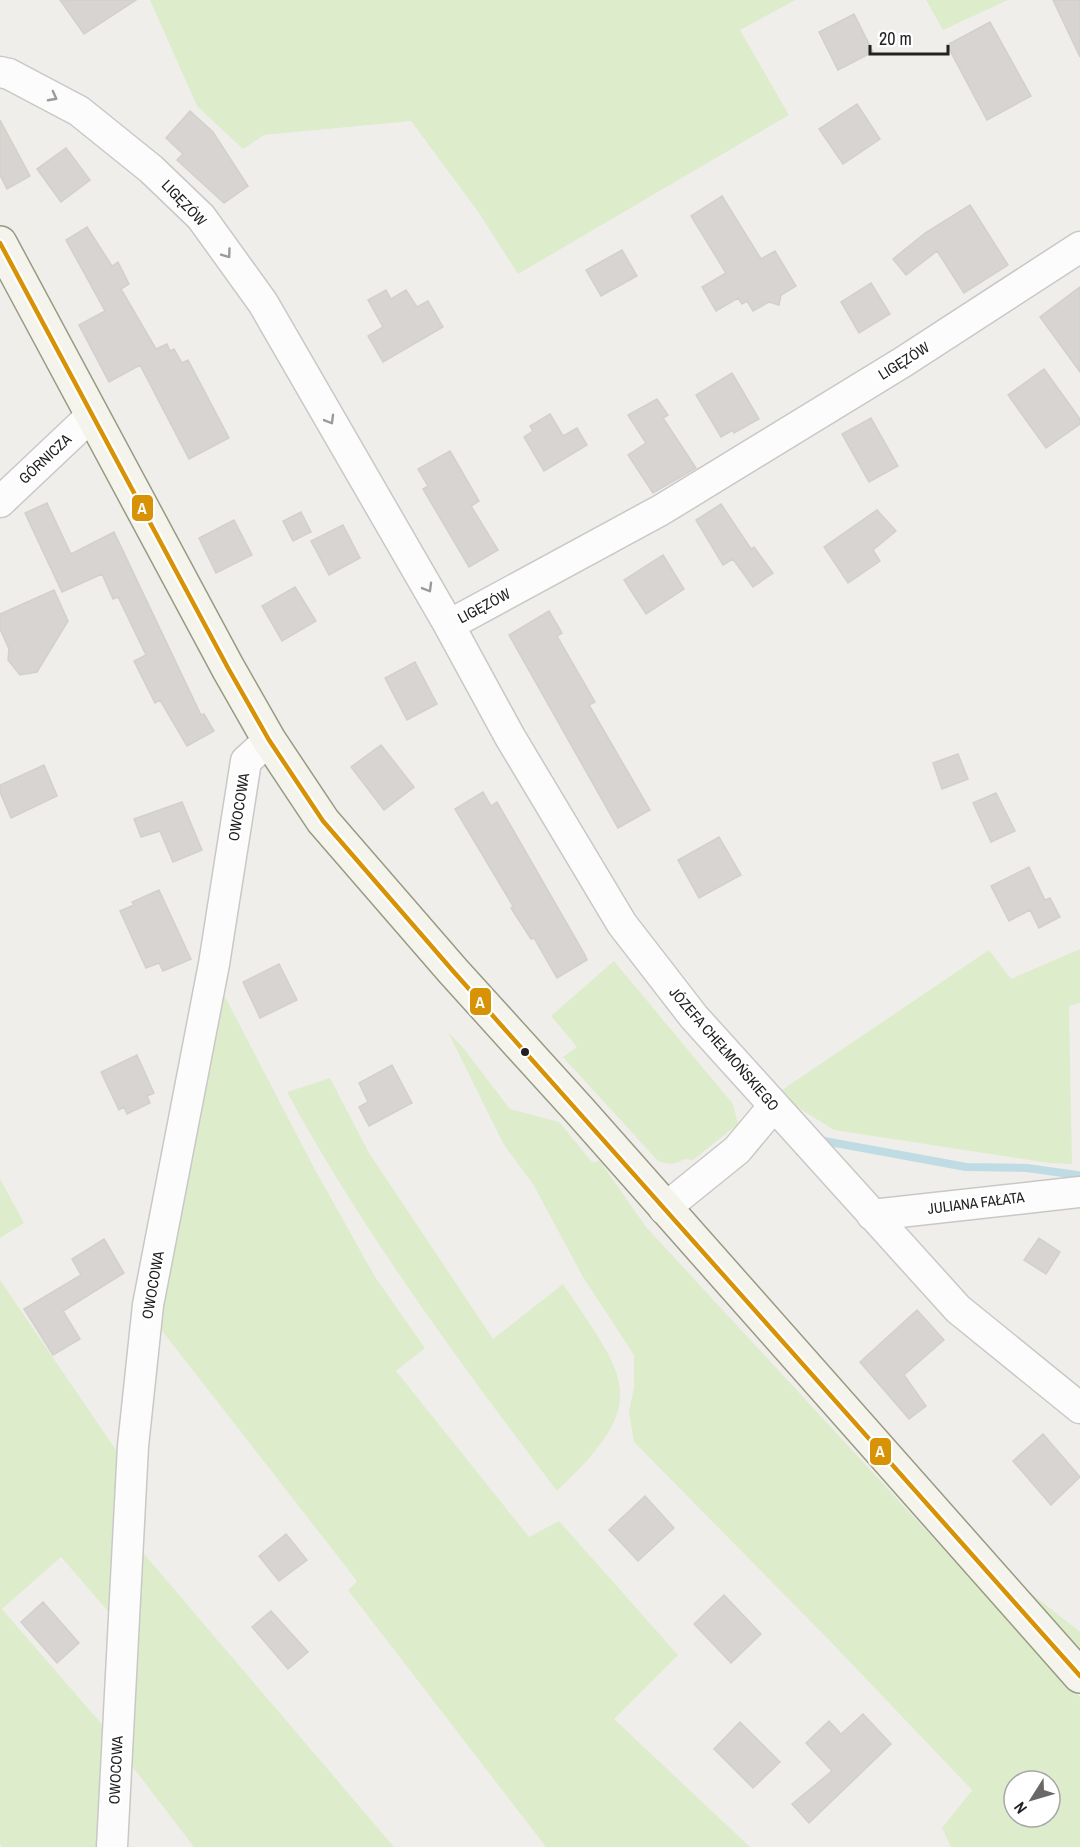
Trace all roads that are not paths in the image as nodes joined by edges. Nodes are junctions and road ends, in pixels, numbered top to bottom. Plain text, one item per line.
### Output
1 (0, 72) edge
2 (0, 243) edge
3 (1080, 247) edge
4 (91, 416) junction
5 (0, 502) edge
6 (449, 625) junction
7 (269, 740) junction
8 (773, 1107) junction
9 (1080, 1192) edge
10 (664, 1209) junction
11 (872, 1215) junction
12 (1080, 1408) edge
13 (1080, 1676) edge
14 (112, 1847) edge

1 -> 6 street, LIGĘZÓW
2 - 4 main road
3 - 6 street, LIGĘZÓW
4 - 5 street, GÓRNICZA
4 - 7 main road
6 - 8 street, JÓZEFA CHEŁMOŃSKIEGO
7 - 10 main road
7 - 14 street, OWOCOWA
8 - 10 street
8 - 11 street, JÓZEFA CHEŁMOŃSKIEGO
9 - 11 street, JULIANA FAŁATA
10 - 13 main road
11 - 12 street, JÓZEFA CHEŁMOŃSKIEGO

